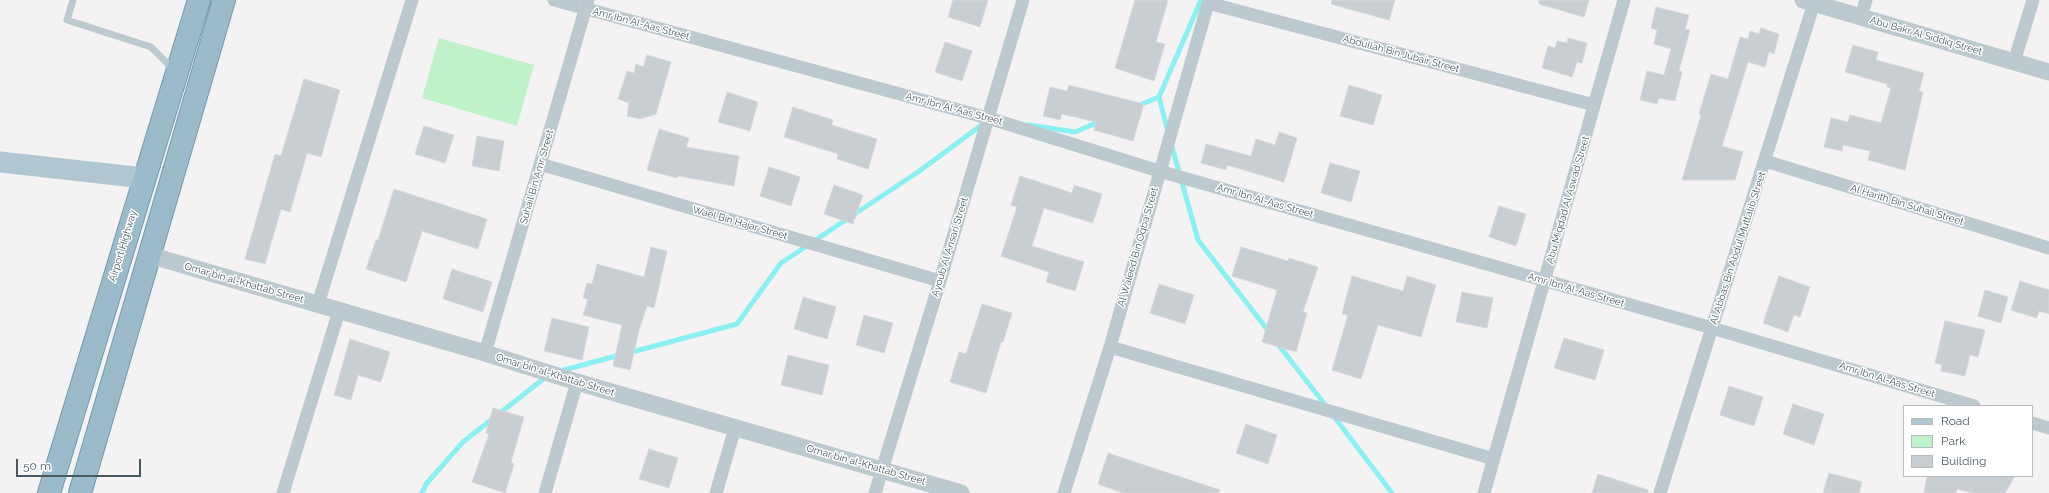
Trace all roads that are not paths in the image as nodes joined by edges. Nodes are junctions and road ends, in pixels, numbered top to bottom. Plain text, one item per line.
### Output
1 (73, 0) edge
2 (199, 0) edge
3 (224, 0) edge
4 (412, 0) edge
5 (554, 0) edge
6 (1023, 0) edge
7 (1624, 0) edge
8 (1866, 0) edge
9 (2033, 0) edge
10 (1209, 2) edge
11 (1809, 2) edge
12 (587, 5) edge
13 (1861, 17) junction
14 (2014, 62) junction
15 (2049, 72) edge
16 (177, 73) junction
17 (1594, 105) junction
18 (988, 118) junction
19 (1765, 161) junction
20 (0, 162) edge
21 (540, 164) junction
22 (1159, 171) junction
23 (144, 178) junction
24 (132, 216) junction
25 (158, 223) junction
26 (2049, 248) edge
27 (149, 255) junction
28 (1546, 281) junction
29 (940, 282) junction
30 (318, 304) junction
31 (339, 311) junction
32 (1712, 328) junction
33 (1110, 347) junction
34 (485, 353) junction
35 (577, 382) junction
36 (1971, 405) edge
37 (2033, 423) edge
38 (735, 428) junction
39 (2049, 428) edge
40 (1494, 459) junction
41 (882, 469) junction
42 (49, 493) edge
43 (80, 493) edge
44 (283, 493) edge
45 (545, 493) edge
46 (716, 493) edge
47 (875, 493) edge
48 (961, 493) edge
49 (1064, 493) edge
50 (1484, 493) edge
51 (1660, 493) edge

1 - 16 lane
2 - 16 highway, Airport Highway
3 - 25 highway
4 - 30 street
5 - 12 street, Amr Ibn Al-Aas Street
6 - 18 street, Ayoub Al Ansari Street
7 - 17 street, Abu Miqdad Al Aswad Street
8 - 13 street
9 - 14 street
10 - 17 street, Abdullah Bin Jubair Street
10 - 22 street, Al Waleed Bin Oqba Street
11 - 13 street, Abu Bakr Al Siddiq Street
11 - 19 street, Al Abbas Bin Abdul Muttalib Street
12 - 18 street, Amr Ibn Al-Aas Street
12 - 21 street, Suhail Bin Amr Street
13 - 14 street, Abu Bakr Al Siddiq Street
14 - 15 street, Abu Bakr Al Siddiq Street
16 - 23 highway, Airport Highway
17 - 28 street, Abu Miqdad Al Aswad Street
18 - 22 street, Amr Ibn Al-Aas Street
18 - 29 street, Ayoub Al Ansari Street
19 - 26 street, Al Harith Bin Suhail Street
19 - 32 street, Al Abbas Bin Abdul Muttalib Street
20 - 23 main road
21 - 29 street, Wael Bin Hajar Street
21 - 34 street, Suhail Bin Amr Street
22 - 28 street, Amr Ibn Al-Aas Street
22 - 33 street, Al Waleed Bin Oqba Street
23 - 24 highway, Airport Highway
24 - 25 highway
24 - 42 highway, Airport Highway
25 - 27 highway
27 - 30 street, Omar bin al-Khattab Street
27 - 43 highway
28 - 32 street, Amr Ibn Al-Aas Street
28 - 40 street, Abu Miqdad Al Aswad Street
29 - 41 street, Ayoub Al Ansari Street
30 - 31 street, Omar bin al-Khattab Street
31 - 34 street, Omar bin al-Khattab Street
31 - 44 street
32 - 36 street, Amr Ibn Al-Aas Street
32 - 51 street, Al Abbas Bin Abdul Muttalib Street
33 - 40 street
33 - 49 street, Al Waleed Bin Oqba Street
34 - 35 street, Omar bin al-Khattab Street
35 - 38 street, Omar bin al-Khattab Street
35 - 45 street
37 - 39 street
38 - 41 street, Omar bin al-Khattab Street
38 - 46 street
40 - 50 street, Abu Miqdad Al Aswad Street
41 - 47 street, Ayoub Al Ansari Street
41 - 48 street, Omar bin al-Khattab Street

